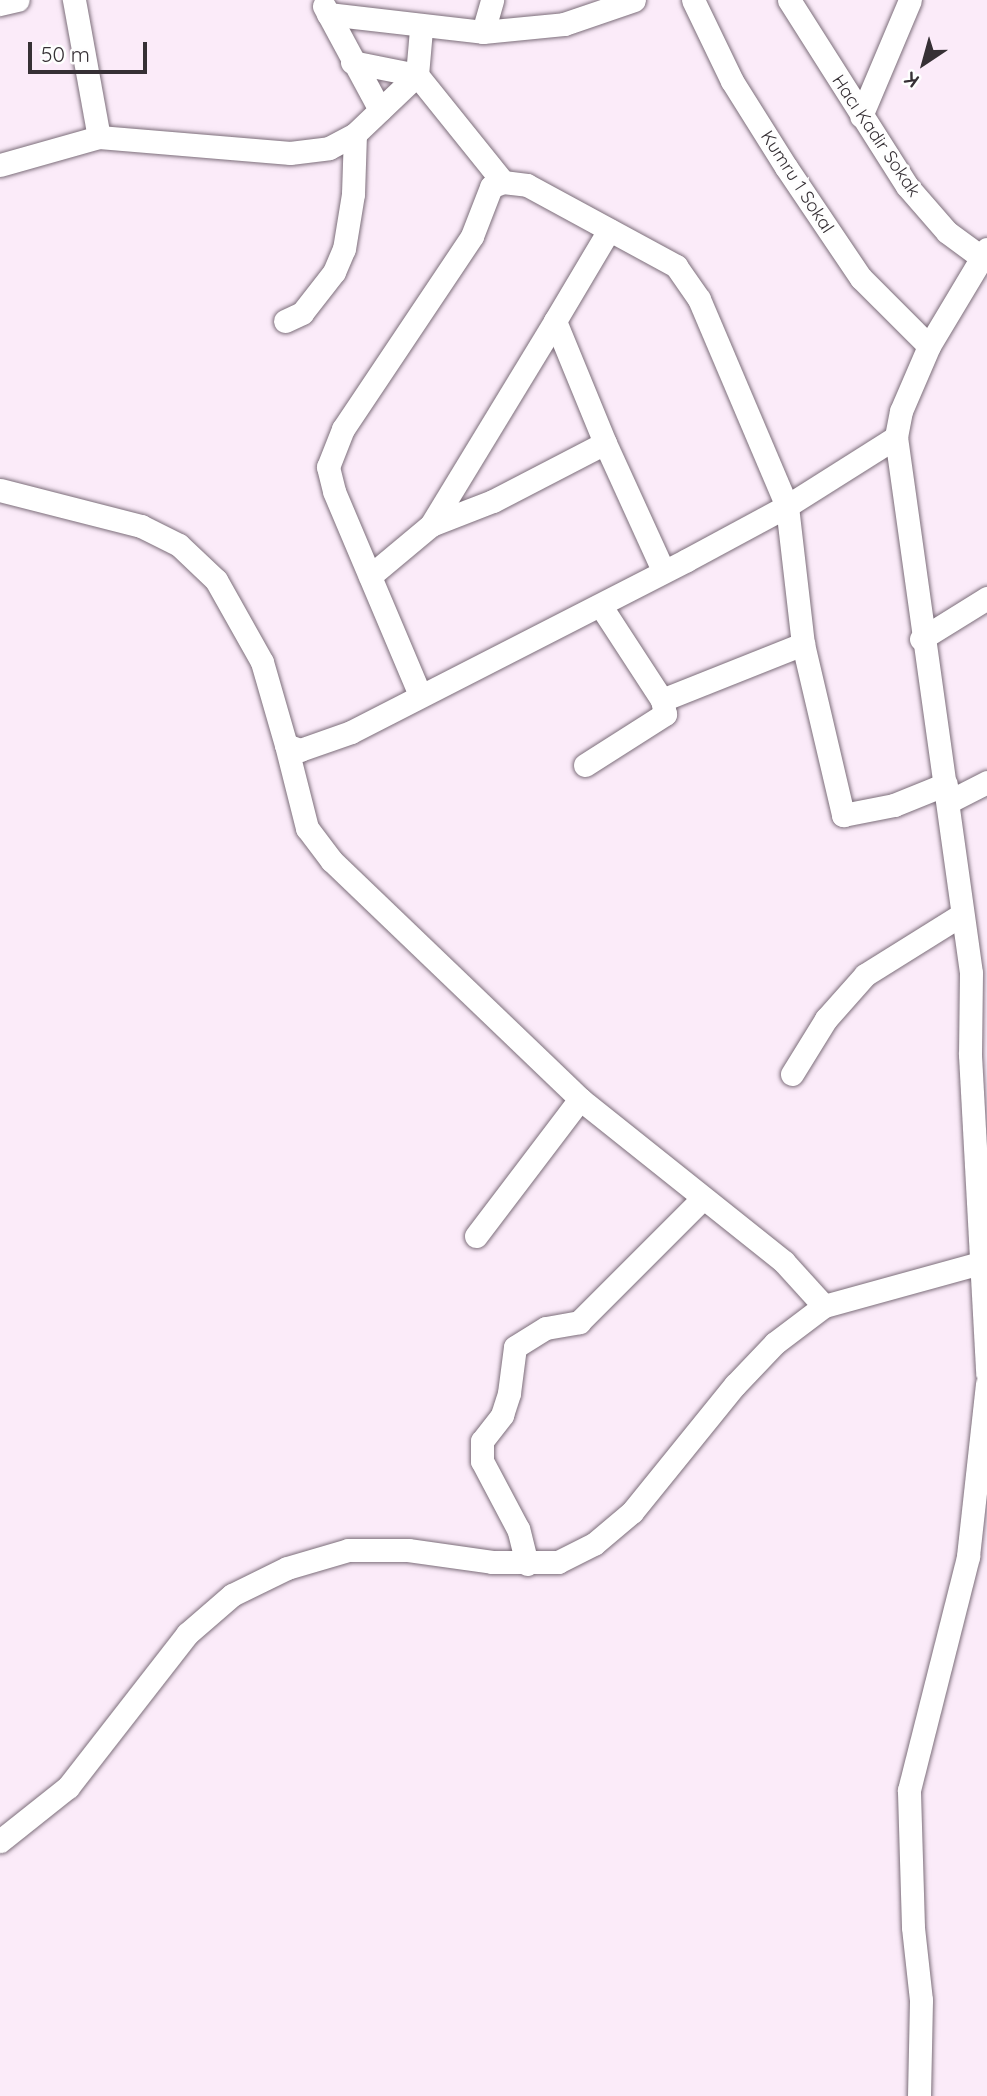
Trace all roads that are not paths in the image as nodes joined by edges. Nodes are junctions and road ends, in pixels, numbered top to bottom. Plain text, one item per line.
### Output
1 (18, 0) edge
2 (74, 0) edge
3 (492, 0) edge
4 (634, 0) edge
5 (693, 0) edge
6 (789, 0) edge
7 (910, 0) edge
8 (0, 4) edge
9 (324, 7) edge
10 (421, 29) junction
11 (483, 32) junction
12 (352, 62) junction
13 (416, 75) junction
14 (380, 110) junction
15 (861, 116) junction
16 (355, 134) junction
17 (99, 136) junction
18 (0, 165) edge
19 (503, 182) junction
20 (609, 230) junction
21 (984, 253) edge
22 (285, 321) dead end
23 (555, 321) junction
24 (929, 345) junction
25 (896, 437) junction
26 (605, 443) junction
27 (0, 490) edge
28 (787, 506) junction
29 (430, 525) junction
30 (663, 570) junction
31 (370, 576) junction
32 (987, 598) edge
33 (600, 605) junction
34 (921, 639) junction
35 (803, 644) junction
36 (420, 695) junction
37 (662, 700) junction
38 (286, 745) junction
39 (585, 765) dead end
40 (987, 782) edge
41 (947, 793) junction
42 (961, 915) junction
43 (979, 970) edge
44 (792, 1074) dead end
45 (580, 1099) junction
46 (983, 1158) edge
47 (703, 1198) junction
48 (476, 1236) dead end
49 (984, 1262) junction
50 (986, 1292) edge
51 (824, 1306) junction
52 (987, 1373) edge
53 (987, 1384) edge
54 (527, 1564) junction
55 (0, 1841) edge
56 (919, 2096) edge

1 - 8 street
2 - 17 street
3 - 11 street
4 - 11 street
5 - 24 street, Kumru 1 Sokal
6 - 15 street, Hacı Kadir Sokak
7 - 15 street
9 - 10 street
9 - 12 street
10 - 11 street
10 - 13 street
12 - 13 street
12 - 14 street
13 - 14 street
13 - 19 street
14 - 16 street
15 - 21 street, Hacı Kadir Sokak
16 - 17 street
16 - 22 street
17 - 18 street
19 - 20 street
19 - 31 street
20 - 23 street
20 - 28 street
21 - 24 street
23 - 26 street
23 - 29 street
24 - 25 street
25 - 28 street
25 - 34 street
26 - 29 street
26 - 30 street
27 - 38 street
28 - 30 street
28 - 35 street
29 - 31 street
30 - 33 street
31 - 36 street
32 - 34 street
33 - 36 street
33 - 37 street
34 - 41 street
35 - 37 street
35 - 41 street
36 - 38 street
37 - 39 street
38 - 45 street
40 - 41 street
41 - 42 street
42 - 43 street
42 - 44 street
43 - 46 street
45 - 47 street
45 - 48 street
46 - 49 street
47 - 51 street
47 - 54 street
49 - 50 street
49 - 51 street
50 - 52 street
51 - 54 street
53 - 56 street
54 - 55 street

